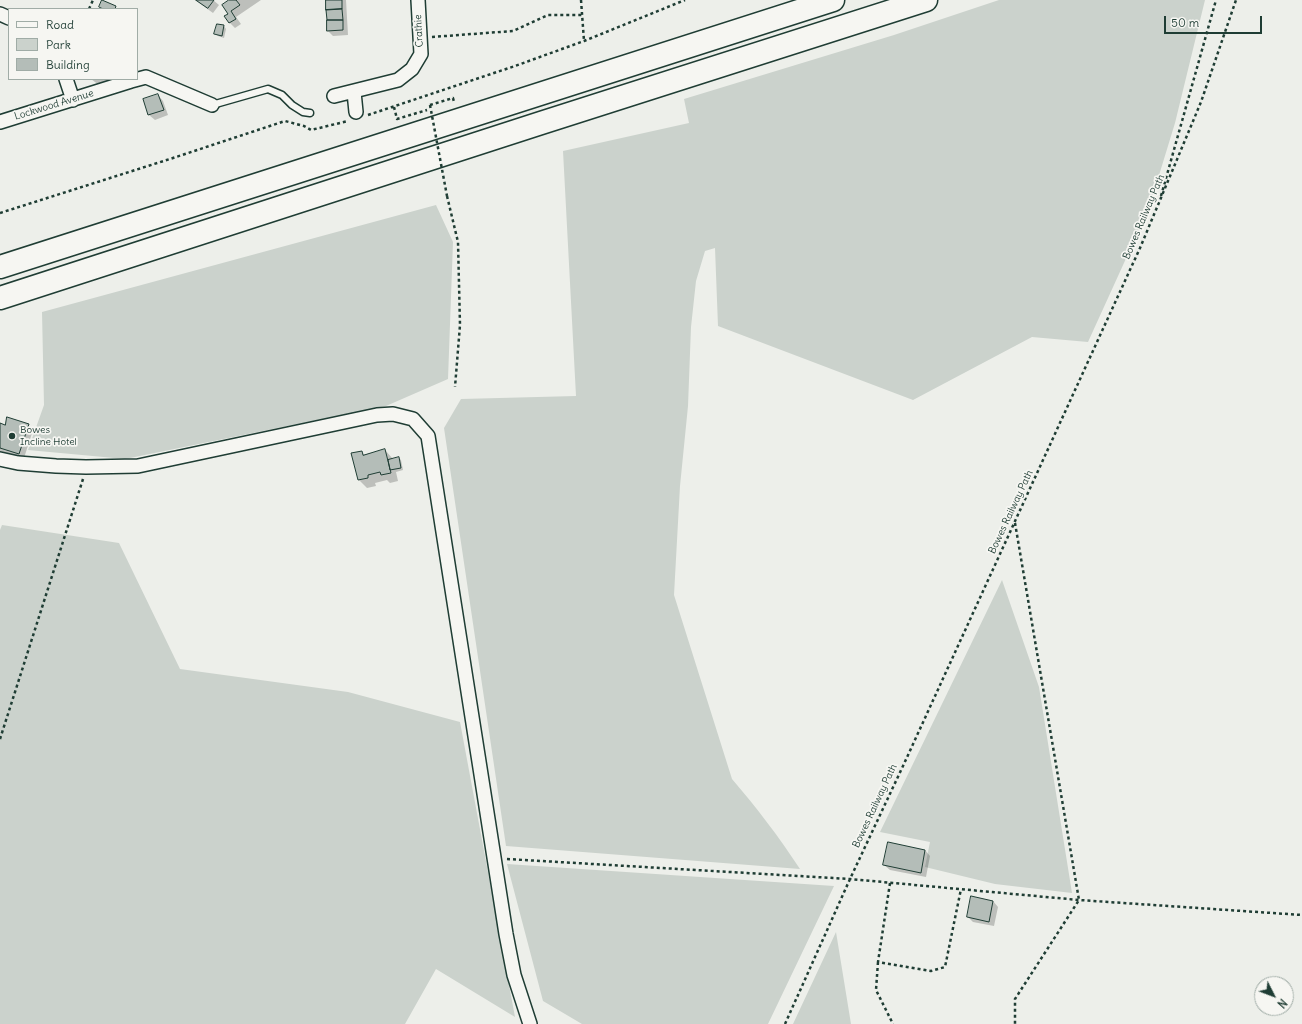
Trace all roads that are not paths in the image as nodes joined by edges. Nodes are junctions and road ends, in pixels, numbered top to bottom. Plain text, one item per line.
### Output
1 (418, 0) edge
2 (832, 0) edge
3 (926, 0) edge
4 (138, 78) edge
5 (66, 80) edge
6 (130, 80) edge
7 (354, 92) junction
8 (334, 96) dead end
9 (73, 100) junction
10 (212, 105) joint
11 (310, 113) dead end
12 (355, 117) road end
13 (0, 122) edge
14 (0, 267) edge
15 (0, 298) edge
16 (0, 458) edge
17 (530, 1024) edge

1 - 7 street, Crathie
2 - 14 highway
3 - 15 highway
4 - 10 street, Lockwood Avenue
5 - 9 street
6 - 9 street, Lockwood Avenue
7 - 8 street, Crathie
7 - 12 street
9 - 13 street, Lockwood Avenue
10 - 11 lane
16 - 17 street

